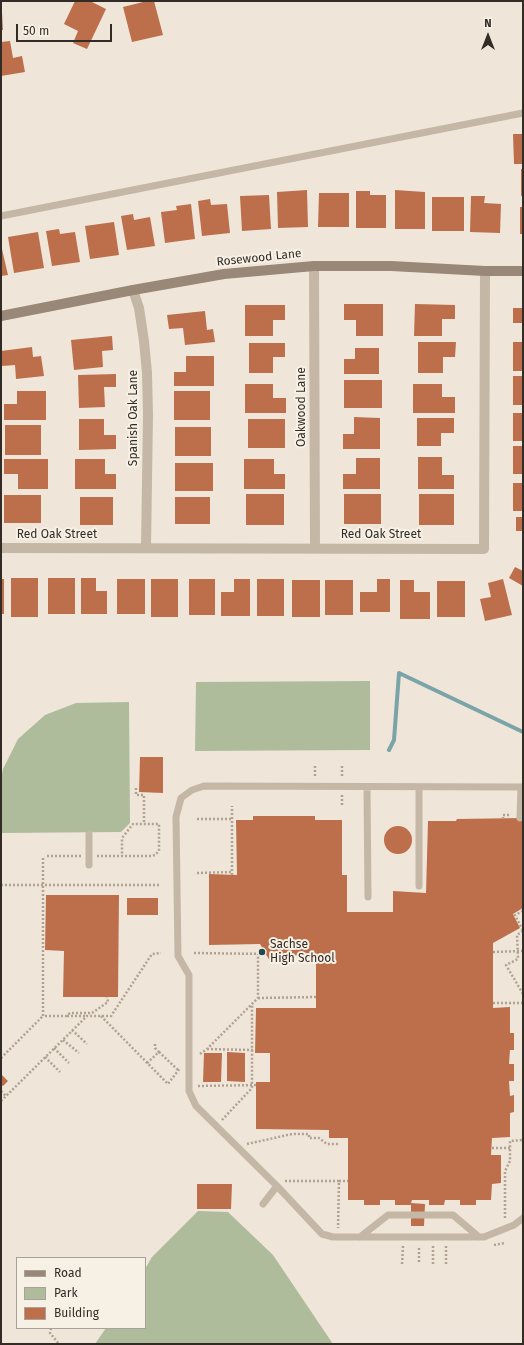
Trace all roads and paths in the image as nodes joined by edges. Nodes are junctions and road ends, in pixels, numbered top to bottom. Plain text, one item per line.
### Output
1 (523, 113) edge
2 (1, 216) edge
3 (314, 266) junction
4 (485, 271) junction
5 (523, 271) edge
6 (134, 290) junction
7 (1, 316) edge
8 (1, 548) edge
9 (146, 548) junction
10 (315, 548) junction
11 (342, 766) dead end
12 (342, 778) dead end
13 (367, 787) junction
14 (420, 787) junction
15 (522, 787) edge
16 (136, 788) dead end
17 (342, 792) dead end
18 (232, 806) dead end
19 (342, 806) dead end
20 (520, 818) dead end
21 (197, 819) dead end
22 (232, 819) junction
23 (144, 824) junction
24 (89, 834) dead end
25 (47, 856) dead end
26 (89, 856) junction
27 (122, 856) junction
28 (43, 858) dead end
29 (89, 865) dead end
30 (197, 873) dead end
31 (43, 884) junction
32 (1, 885) edge
33 (160, 885) dead end
34 (419, 886) dead end
35 (368, 897) dead end
36 (523, 911) edge
37 (523, 931) edge
38 (517, 950) junction
39 (523, 950) edge
40 (493, 952) dead end
41 (160, 953) dead end
42 (194, 953) dead end
43 (258, 954) junction
44 (266, 954) dead end
45 (523, 994) edge
46 (107, 997) dead end
47 (316, 997) dead end
48 (258, 998) junction
49 (492, 1003) dead end
50 (252, 1004) junction
51 (523, 1004) edge
52 (43, 1016) junction
53 (66, 1016) junction
54 (87, 1016) junction
55 (101, 1016) junction
56 (72, 1030) junction
57 (63, 1040) junction
58 (155, 1042) dead end
59 (87, 1044) dead end
60 (54, 1048) junction
61 (207, 1049) junction
62 (253, 1050) junction
63 (159, 1052) junction
64 (78, 1053) dead end
65 (200, 1054) dead end
66 (45, 1057) junction
67 (1, 1058) edge
68 (69, 1063) dead end
69 (148, 1063) junction
70 (60, 1072) dead end
71 (252, 1085) junction
72 (256, 1085) dead end
73 (198, 1086) dead end
74 (1, 1091) edge
75 (6, 1096) junction
76 (1, 1101) edge
77 (221, 1120) dead end
78 (523, 1140) edge
79 (245, 1144) dead end
80 (340, 1144) dead end
81 (492, 1148) dead end
82 (510, 1148) junction
83 (338, 1181) junction
84 (348, 1181) dead end
85 (279, 1184) junction
86 (263, 1204) dead end
87 (505, 1218) dead end
88 (523, 1218) edge
89 (338, 1229) dead end
90 (360, 1238) junction
91 (478, 1238) junction
92 (403, 1246) dead end
93 (433, 1246) dead end
94 (446, 1246) dead end
95 (419, 1248) dead end
96 (402, 1264) dead end
97 (419, 1264) dead end
98 (433, 1264) dead end
99 (446, 1265) dead end
100 (51, 1329) edge
101 (59, 1344) edge

1 - 2 lane
3 - 4 street, Rosewood Lane
3 - 6 street, Rosewood Lane
3 - 10 street, Oakwood Lane
4 - 5 street, Rosewood Lane
4 - 10 street, Red Oak Street
6 - 7 street, Rosewood Lane
6 - 9 street, Spanish Oak Lane
8 - 9 street, Red Oak Street
9 - 10 street, Red Oak Street
11 - 12 path
13 - 14 lane
13 - 35 lane
13 - 85 lane
14 - 15 lane
14 - 34 lane
15 - 20 lane
16 - 23 path
17 - 19 path
18 - 22 path
21 - 22 path
22 - 30 path
23 - 27 path
23 - 27 path
24 - 26 lane
25 - 26 path
26 - 27 path
26 - 29 lane
28 - 31 path
31 - 32 path
31 - 33 path
31 - 52 path
36 - 37 path
37 - 38 path
38 - 39 path
38 - 40 path
38 - 45 path
41 - 55 path
42 - 43 path
43 - 44 path
43 - 48 path
46 - 53 path
47 - 48 path
48 - 50 path
49 - 51 path
50 - 61 path
50 - 62 path
52 - 53 path
52 - 67 path
53 - 54 path
54 - 55 path
54 - 56 path
55 - 69 path
56 - 57 path
56 - 59 path
57 - 60 path
57 - 64 path
58 - 63 path
60 - 66 path
60 - 68 path
61 - 62 path
61 - 65 path
62 - 71 path
63 - 69 path
63 - 69 path
66 - 70 path
66 - 75 path
71 - 72 path
71 - 73 path
71 - 77 path
74 - 75 path
75 - 76 path
78 - 82 path
79 - 80 path
81 - 82 path
82 - 87 path
83 - 84 path
83 - 85 path
83 - 89 path
85 - 86 lane
85 - 90 lane
88 - 91 lane
90 - 91 lane
90 - 91 lane
92 - 96 path
93 - 98 path
94 - 99 path
95 - 97 path
100 - 101 path

